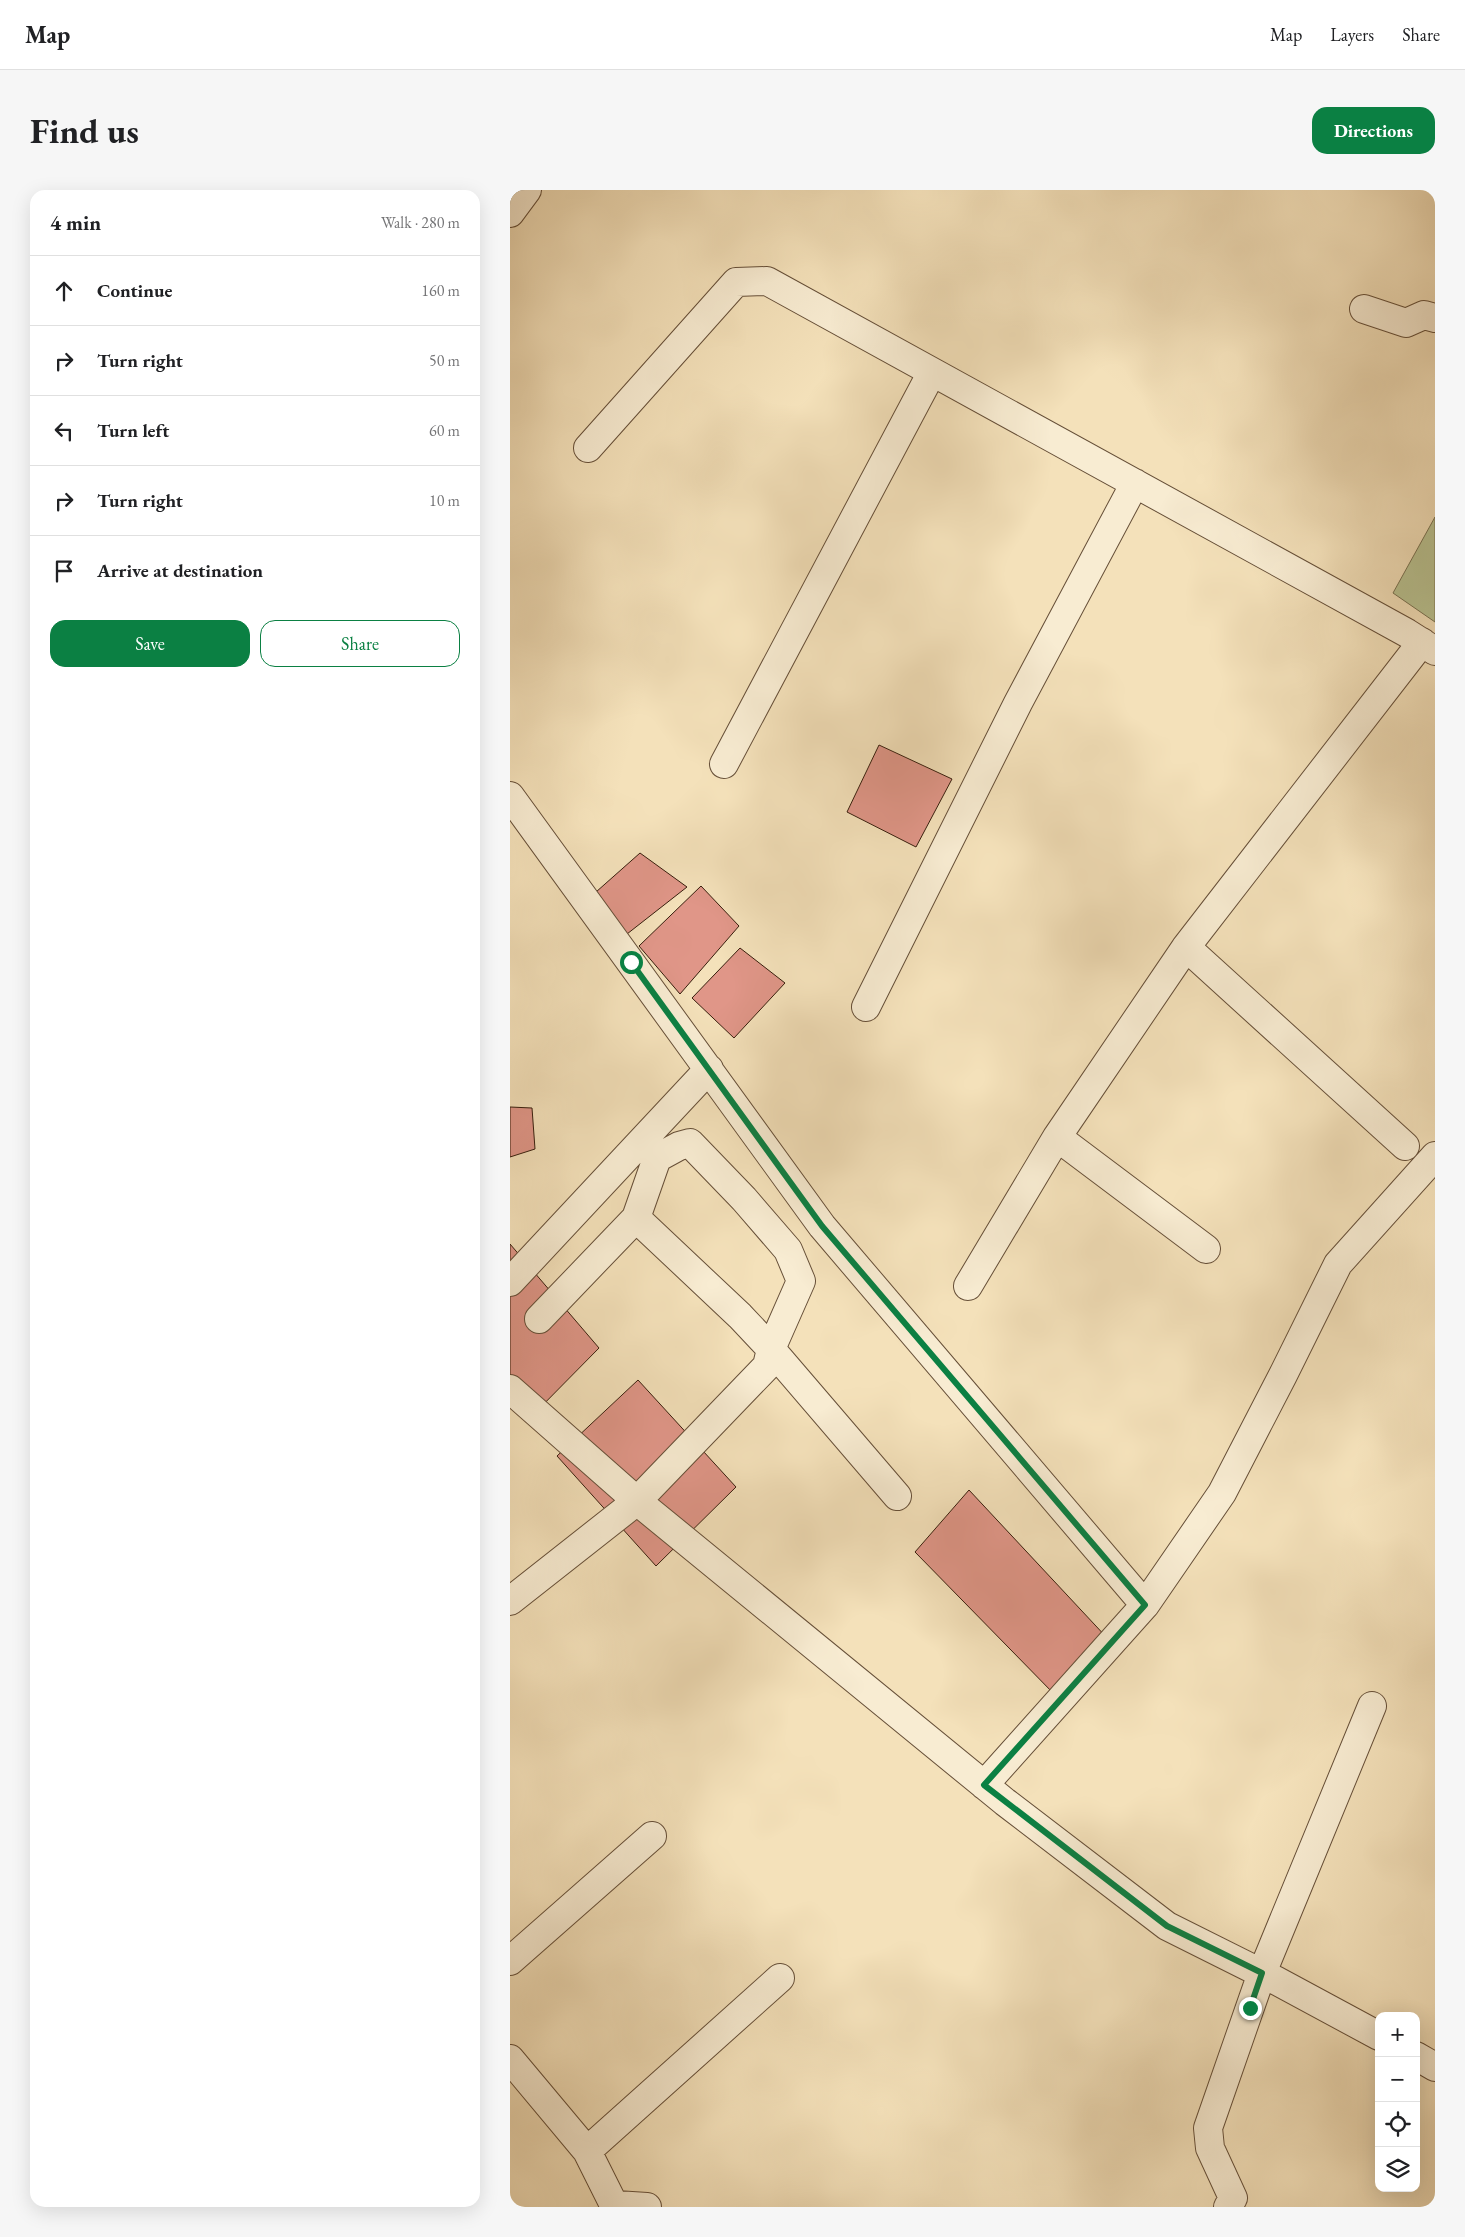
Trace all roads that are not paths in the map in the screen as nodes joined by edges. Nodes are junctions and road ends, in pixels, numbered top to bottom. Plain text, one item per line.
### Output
1 (527, 190) edge
2 (510, 212) edge
3 (1364, 309) dead end
4 (1435, 318) edge
5 (932, 372) junction
6 (588, 448) dead end
7 (1135, 483) junction
8 (1428, 647) edge
9 (724, 764) dead end
10 (510, 796) edge
11 (1186, 947) junction
12 (866, 1007) dead end
13 (709, 1069) junction
14 (1057, 1137) junction
15 (1405, 1146) dead end
16 (1435, 1156) edge
17 (636, 1218) junction
18 (1206, 1249) dead end
19 (510, 1282) edge
20 (968, 1286) dead end
21 (539, 1319) dead end
22 (771, 1350) junction
23 (510, 1389) edge
24 (897, 1496) dead end
25 (637, 1501) junction
26 (510, 1601) edge
27 (1145, 1605) junction
28 (1372, 1706) dead end
29 (984, 1785) junction
30 (652, 1836) dead end
31 (510, 1961) edge
32 (1262, 1973) junction
33 (780, 1978) dead end
34 (1375, 2034) edge
35 (1418, 2057) edge
36 (510, 2059) edge
37 (1435, 2067) edge
38 (587, 2152) junction
39 (616, 2206) edge
40 (646, 2207) edge
41 (1228, 2207) edge

1 - 2 street
3 - 4 street
5 - 6 street
5 - 7 street
5 - 9 street
7 - 8 street
7 - 12 street
8 - 11 street
10 - 13 street
11 - 14 street
11 - 15 street
13 - 19 street
13 - 27 street
14 - 18 street
14 - 20 street
16 - 27 street
17 - 21 street
17 - 22 street
17 - 22 street
22 - 24 street
22 - 25 street
23 - 25 street
25 - 26 street
25 - 29 street
27 - 29 street
28 - 32 street
29 - 32 street
30 - 31 street
32 - 34 street
32 - 41 street
33 - 38 street
35 - 37 street
36 - 38 street
38 - 39 street
39 - 40 street

